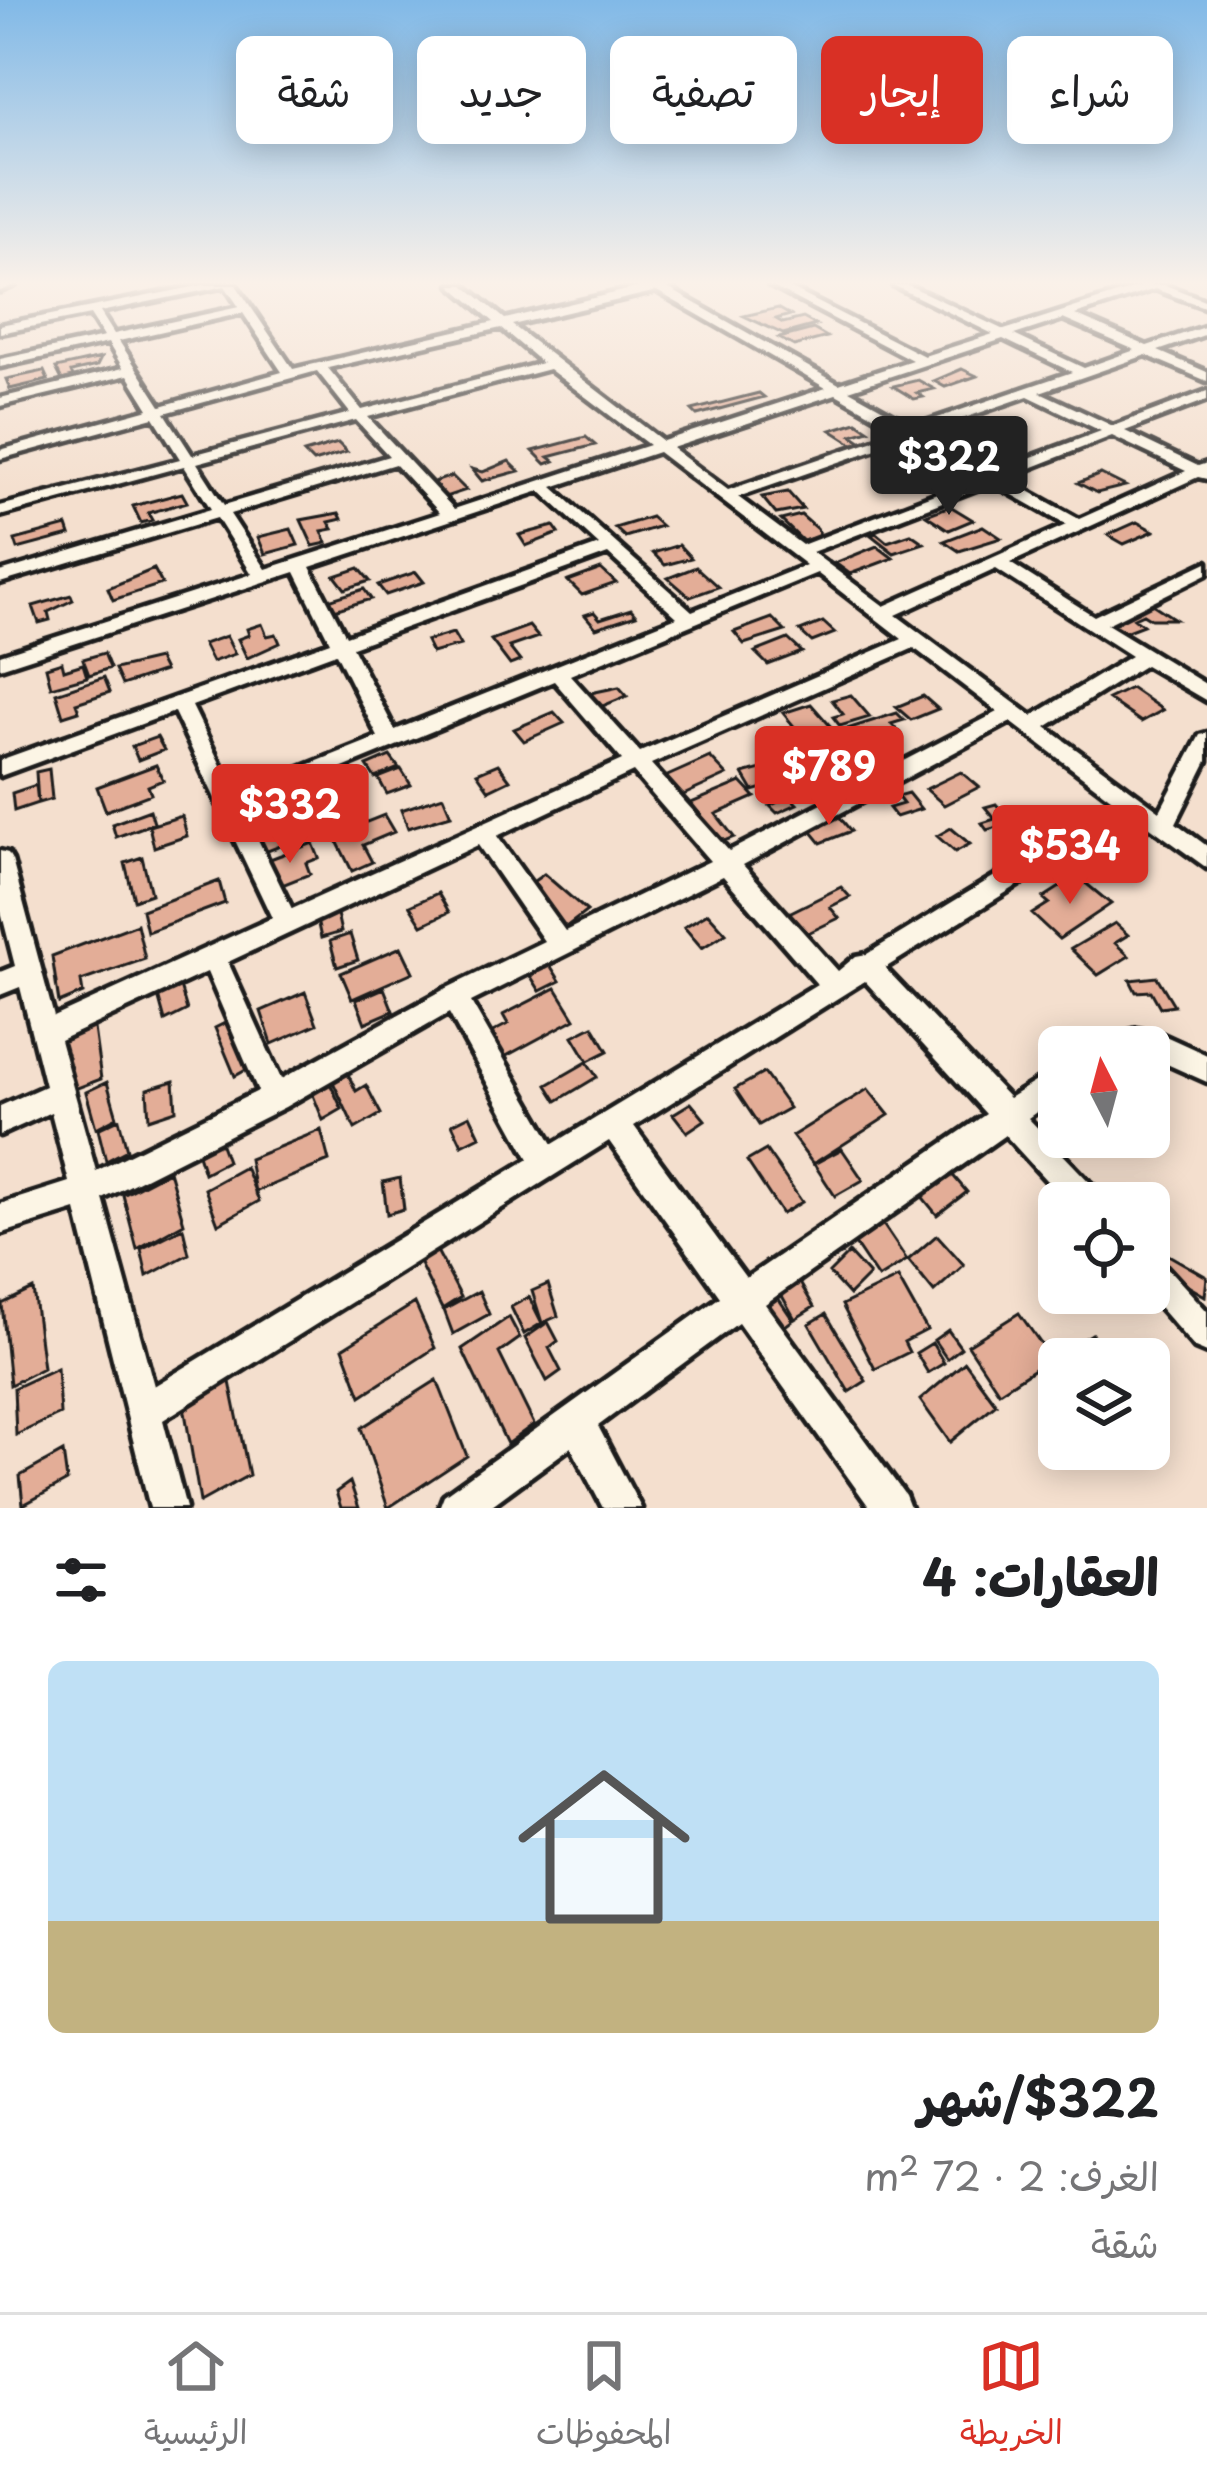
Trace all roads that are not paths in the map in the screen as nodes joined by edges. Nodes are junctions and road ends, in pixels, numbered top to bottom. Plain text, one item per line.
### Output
1 (36, 355) edge
2 (123, 355) edge
3 (277, 355) edge
4 (367, 355) edge
5 (539, 355) edge
6 (779, 355) edge
7 (912, 355) edge
8 (941, 355) edge
9 (1047, 355) edge
10 (1139, 355) edge
11 (1157, 355) edge
12 (923, 361) junction
13 (0, 363) edge
14 (550, 364) junction
15 (320, 366) junction
16 (133, 370) junction
17 (290, 374) junction
18 (1087, 374) junction
19 (1207, 377) edge
20 (837, 389) junction
21 (1032, 393) junction
22 (1207, 395) edge
23 (0, 402) edge
24 (161, 413) junction
25 (356, 413) junction
26 (1111, 431) junction
27 (914, 434) junction
28 (663, 446) junction
29 (0, 454) edge
30 (188, 458) junction
31 (398, 458) junction
32 (1204, 471) edge
33 (991, 478) junction
34 (542, 485) junction
35 (728, 496) junction
36 (0, 511) edge
37 (221, 511) junction
38 (452, 515) junction
39 (1076, 524) junction
40 (610, 547) junction
41 (800, 551) junction
42 (996, 561) junction
43 (300, 565) junction
44 (820, 566) junction
45 (1205, 570) edge
46 (262, 577) junction
47 (0, 578) edge
48 (880, 615) junction
49 (690, 619) junction
50 (1093, 624) junction
51 (914, 641) junction
52 (341, 645) junction
53 (1144, 656) junction
54 (0, 662) edge
55 (556, 673) junction
56 (1207, 694) edge
57 (180, 703) junction
58 (1020, 721) junction
59 (390, 740) junction
60 (1207, 740) edge
61 (634, 764) junction
62 (0, 768) edge
63 (1134, 802) junction
64 (230, 805) junction
65 (1163, 826) junction
66 (482, 833) junction
67 (1207, 859) edge
68 (723, 865) junction
69 (2, 879) edge
70 (287, 924) junction
71 (560, 942) junction
72 (213, 957) junction
73 (866, 964) junction
74 (30, 971) junction
75 (0, 984) edge
76 (834, 984) junction
77 (454, 997) junction
78 (46, 1034) junction
79 (1170, 1053) edge
80 (1207, 1069) edge
81 (62, 1092) junction
82 (1038, 1093) edge
83 (275, 1097) junction
84 (1006, 1113) junction
85 (0, 1121) edge
86 (614, 1123) junction
87 (547, 1162) junction
88 (1069, 1182) edge
89 (86, 1192) junction
90 (0, 1219) edge
91 (1170, 1295) edge
92 (741, 1301) junction
93 (1207, 1336) edge
94 (144, 1412) junction
95 (577, 1423) junction
96 (168, 1508) edge
97 (457, 1508) edge
98 (623, 1508) edge
99 (892, 1508) edge

1 - 13 street
2 - 16 street
3 - 17 street
4 - 15 street
5 - 14 street
6 - 20 street
7 - 12 street
8 - 12 street
9 - 18 street
10 - 18 street
11 - 19 street
12 - 20 street
14 - 25 street
14 - 28 street
15 - 17 street
15 - 25 street
16 - 23 street
16 - 24 street
17 - 24 street
18 - 21 street
20 - 27 street
20 - 28 street
21 - 26 street
21 - 27 street
22 - 26 street
24 - 29 street
24 - 30 street
25 - 30 street
25 - 31 street
26 - 32 street
26 - 33 street
27 - 33 street
27 - 35 street
28 - 34 street
28 - 35 street
30 - 36 street
30 - 37 street
31 - 37 street
31 - 38 street
32 - 39 street
33 - 39 street
33 - 41 street
34 - 38 street
34 - 40 street
35 - 41 street
37 - 46 street
37 - 47 street
38 - 43 street
39 - 42 street
40 - 49 street
40 - 52 street
41 - 44 street
42 - 48 street
42 - 50 street
43 - 46 street
43 - 52 street
44 - 48 street
44 - 49 street
45 - 50 street
46 - 54 street
48 - 51 street
49 - 55 street
50 - 53 street
51 - 58 street
51 - 61 street
52 - 57 street
52 - 59 street
53 - 56 street
53 - 58 street
55 - 59 street
55 - 61 street
57 - 62 street
57 - 64 street
58 - 63 street
58 - 68 street
59 - 64 street
60 - 65 street
61 - 66 street
61 - 68 street
63 - 65 street
63 - 73 street
64 - 70 street
65 - 67 street
66 - 70 street
66 - 71 street
68 - 71 street
68 - 76 street
69 - 74 street
70 - 72 street
71 - 77 street
72 - 78 street
72 - 83 street
73 - 76 street
73 - 84 street
74 - 75 street
74 - 78 street
76 - 86 street
77 - 83 street
77 - 87 street
78 - 81 street
79 - 80 street
81 - 85 street
81 - 89 street
82 - 84 street
83 - 89 street
84 - 88 street
84 - 92 street
86 - 87 street
86 - 92 street
87 - 94 street
89 - 90 street
89 - 94 street
91 - 93 street
92 - 95 street
92 - 99 street
94 - 96 street
95 - 97 street
95 - 98 street

